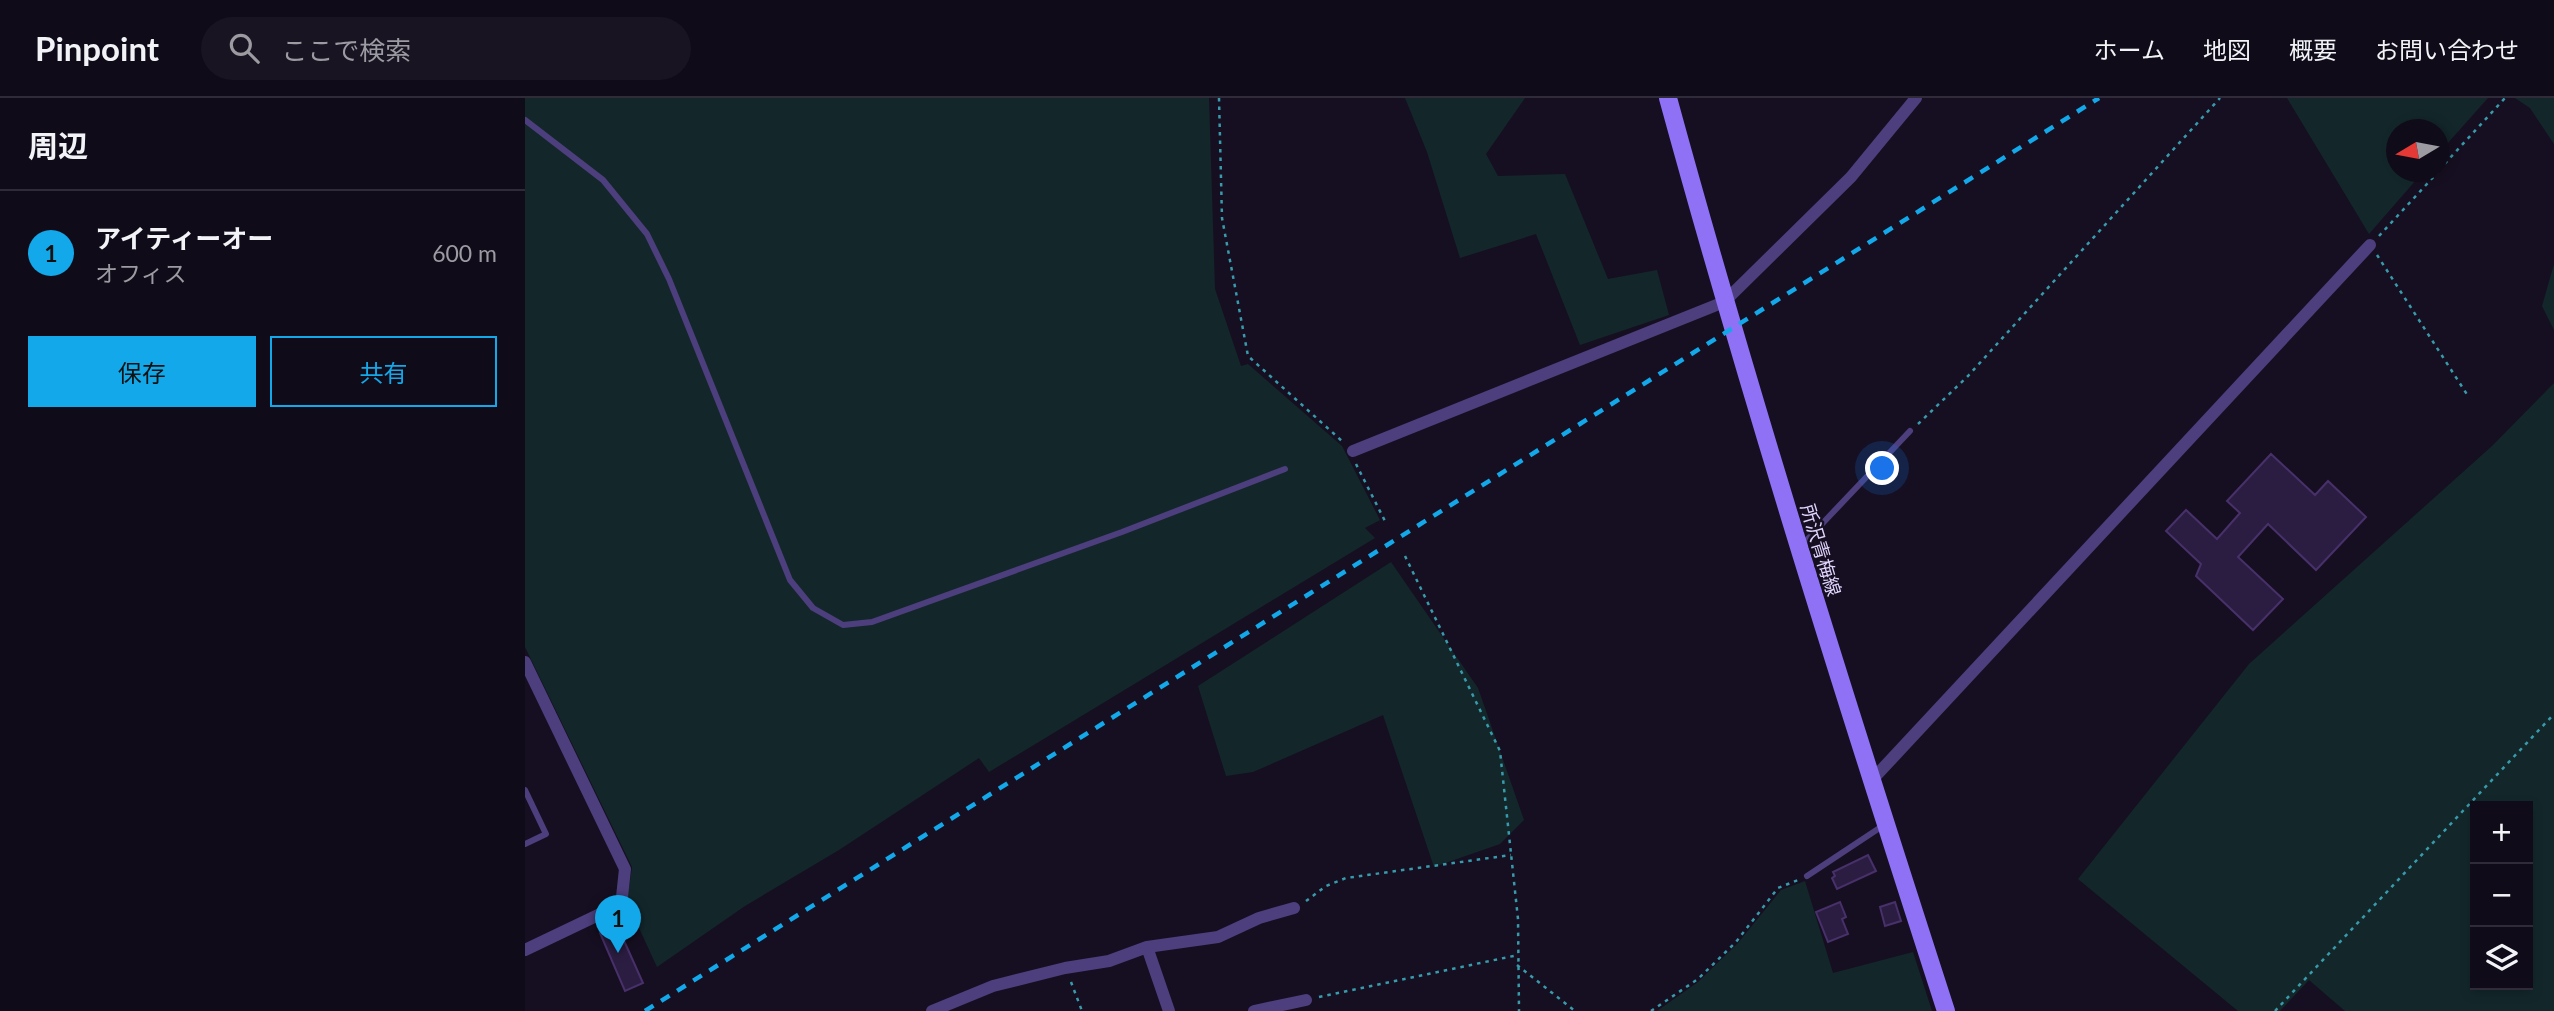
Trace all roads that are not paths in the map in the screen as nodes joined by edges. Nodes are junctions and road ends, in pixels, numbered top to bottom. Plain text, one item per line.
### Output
1 (1668, 98) edge
2 (1916, 98) edge
3 (525, 120) edge
4 (2371, 245) road end
5 (1724, 302) junction
6 (1910, 431) road end
7 (1353, 451) road end
8 (1285, 469) dead end
9 (1798, 549) junction
10 (525, 662) edge
11 (1872, 780) junction
12 (525, 790) edge
13 (1885, 824) junction
14 (525, 844) edge
15 (1807, 876) road end
16 (1294, 908) road end
17 (1147, 947) junction
18 (525, 950) edge
19 (1306, 1000) road end
20 (932, 1011) edge
21 (1169, 1011) edge
22 (1254, 1011) edge
23 (1946, 1011) edge

1 - 5 main road, 所沢青梅線
2 - 5 street
3 - 8 lane
4 - 11 street
5 - 7 street
5 - 9 main road, 所沢青梅線
6 - 9 lane
9 - 11 main road, 所沢青梅線
10 - 18 street
11 - 13 main road, 所沢青梅線
12 - 14 lane
13 - 15 lane
13 - 23 main road, 所沢青梅線
16 - 17 street
17 - 20 street
17 - 21 street
19 - 22 street

